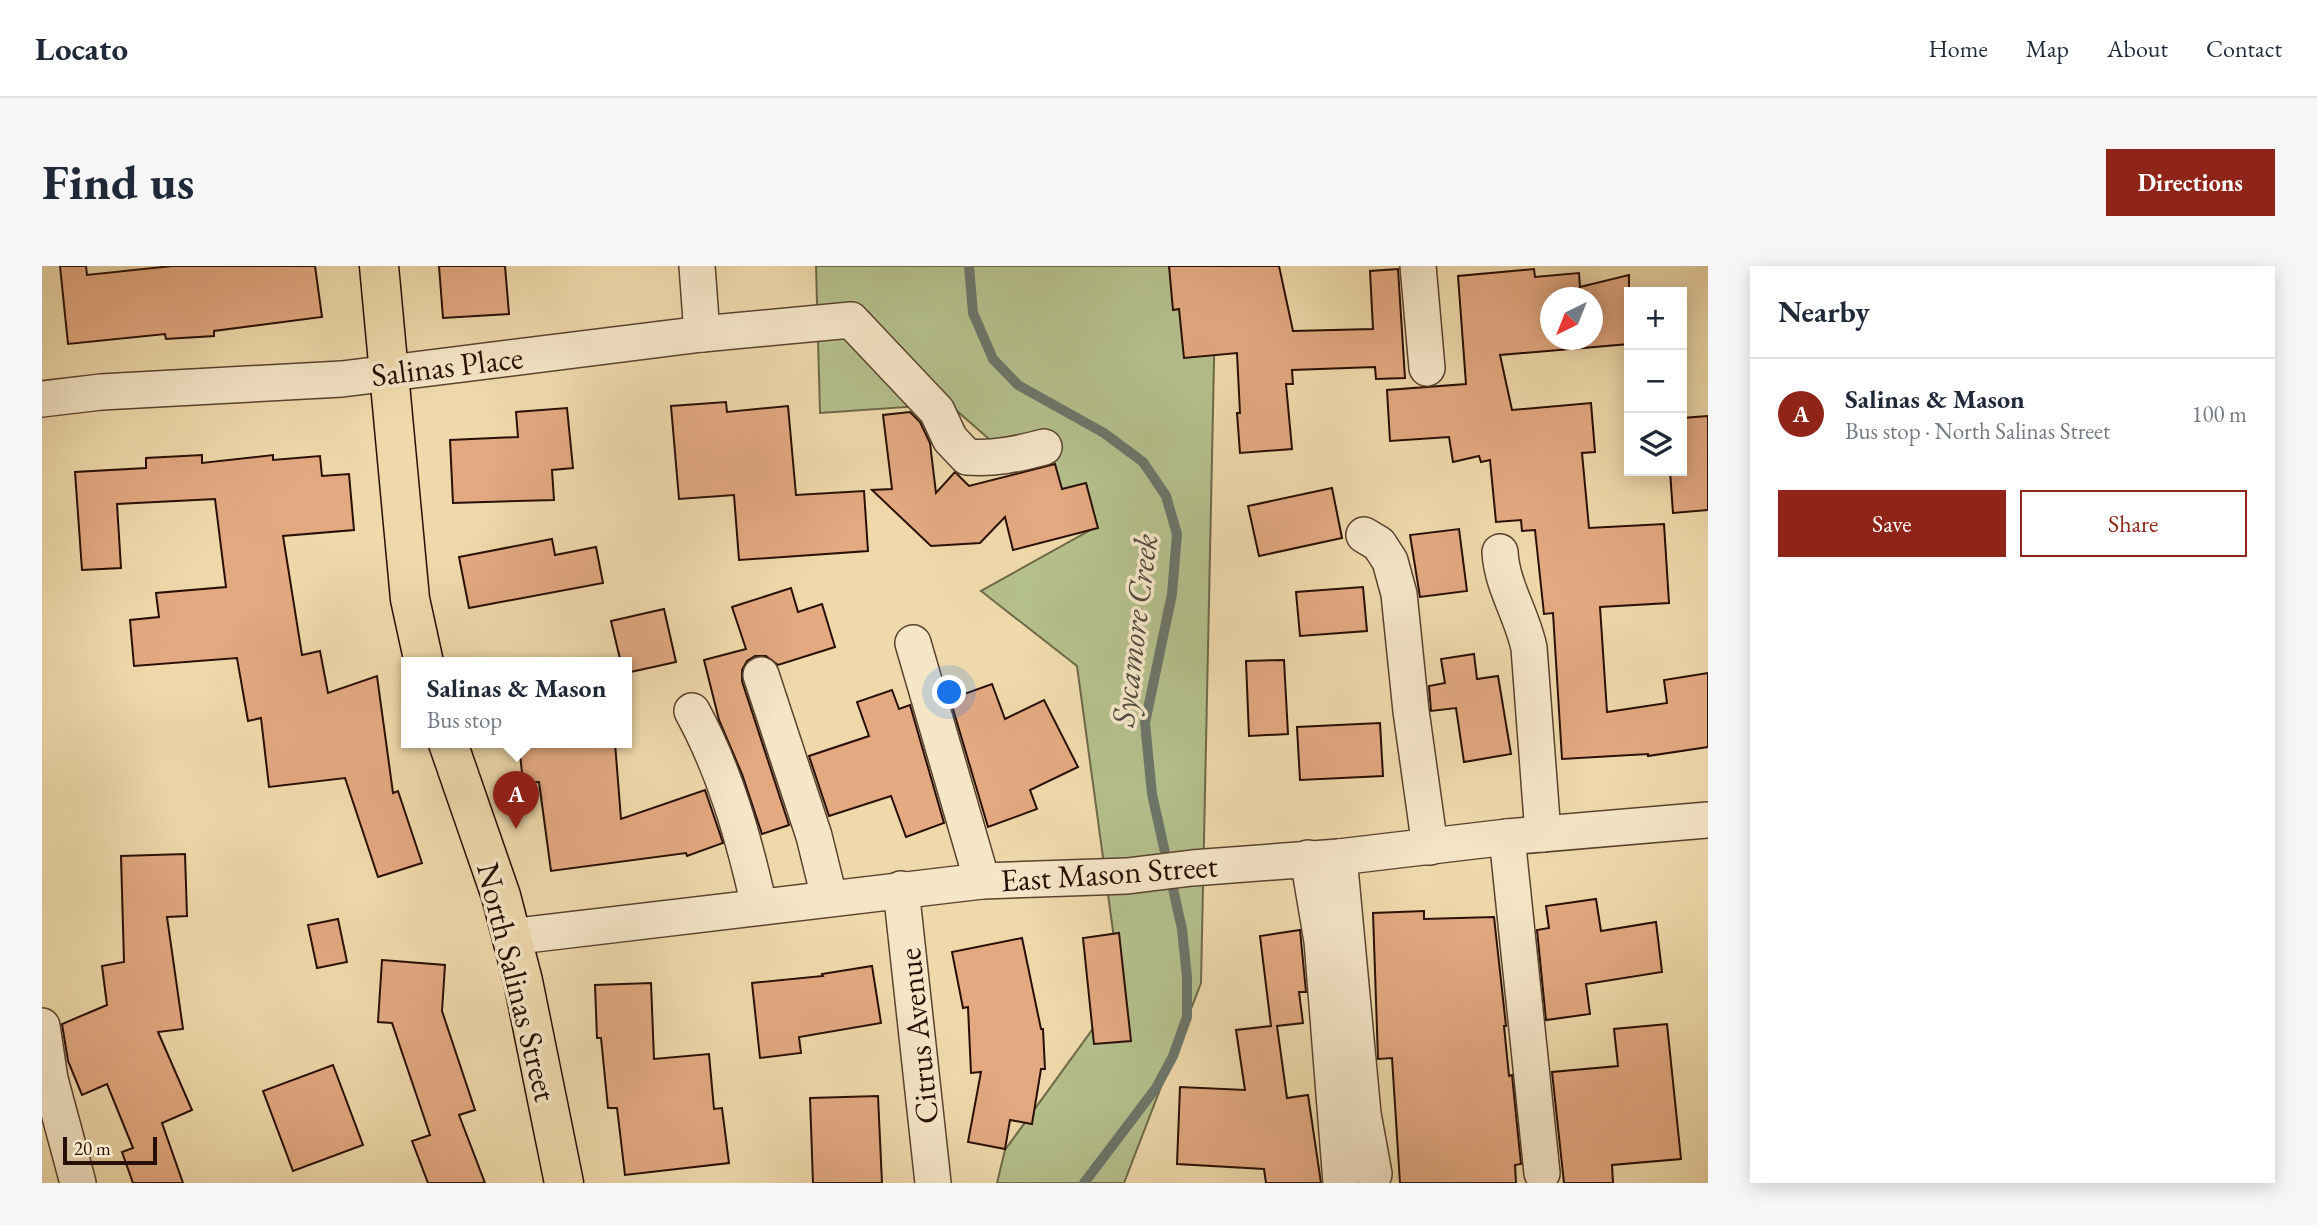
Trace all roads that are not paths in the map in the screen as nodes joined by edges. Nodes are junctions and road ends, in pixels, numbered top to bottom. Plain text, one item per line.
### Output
1 (379, 266) edge
2 (697, 266) edge
3 (1418, 266) edge
4 (702, 334) junction
5 (1427, 368) dead end
6 (390, 373) junction
7 (42, 399) edge
8 (1044, 447) dead end
9 (1364, 535) dead end
10 (1500, 552) dead end
11 (913, 643) dead end
12 (423, 657) edge
13 (761, 675) dead end
14 (692, 711) dead end
15 (450, 748) edge
16 (1708, 820) edge
17 (1544, 834) junction
18 (1507, 837) junction
19 (1430, 847) junction
20 (1323, 858) junction
21 (982, 881) junction
22 (901, 889) junction
23 (829, 897) junction
24 (759, 906) junction
25 (510, 937) junction
26 (42, 1026) edge
27 (1542, 1173) dead end
28 (1374, 1174) dead end
29 (78, 1183) edge
30 (564, 1183) edge
31 (933, 1183) edge
32 (1341, 1183) edge

1 - 6 main road
2 - 4 street
3 - 5 street
4 - 6 street, Salinas Place
4 - 8 street, Salinas Place
6 - 7 street, Salinas Place
6 - 12 main road
9 - 19 street
10 - 17 street
11 - 21 street
13 - 23 street
14 - 24 street
15 - 25 main road, North Salinas Street
16 - 17 street, East Mason Street
17 - 18 street, East Mason Street
18 - 19 street, East Mason Street
18 - 27 street
19 - 20 street, East Mason Street
20 - 21 street, East Mason Street
20 - 28 street
20 - 32 street
21 - 22 street, East Mason Street
22 - 23 street, East Mason Street
22 - 31 street, Citrus Avenue
23 - 24 street, East Mason Street
24 - 25 street, East Mason Street
25 - 30 main road, North Salinas Street
26 - 29 street

